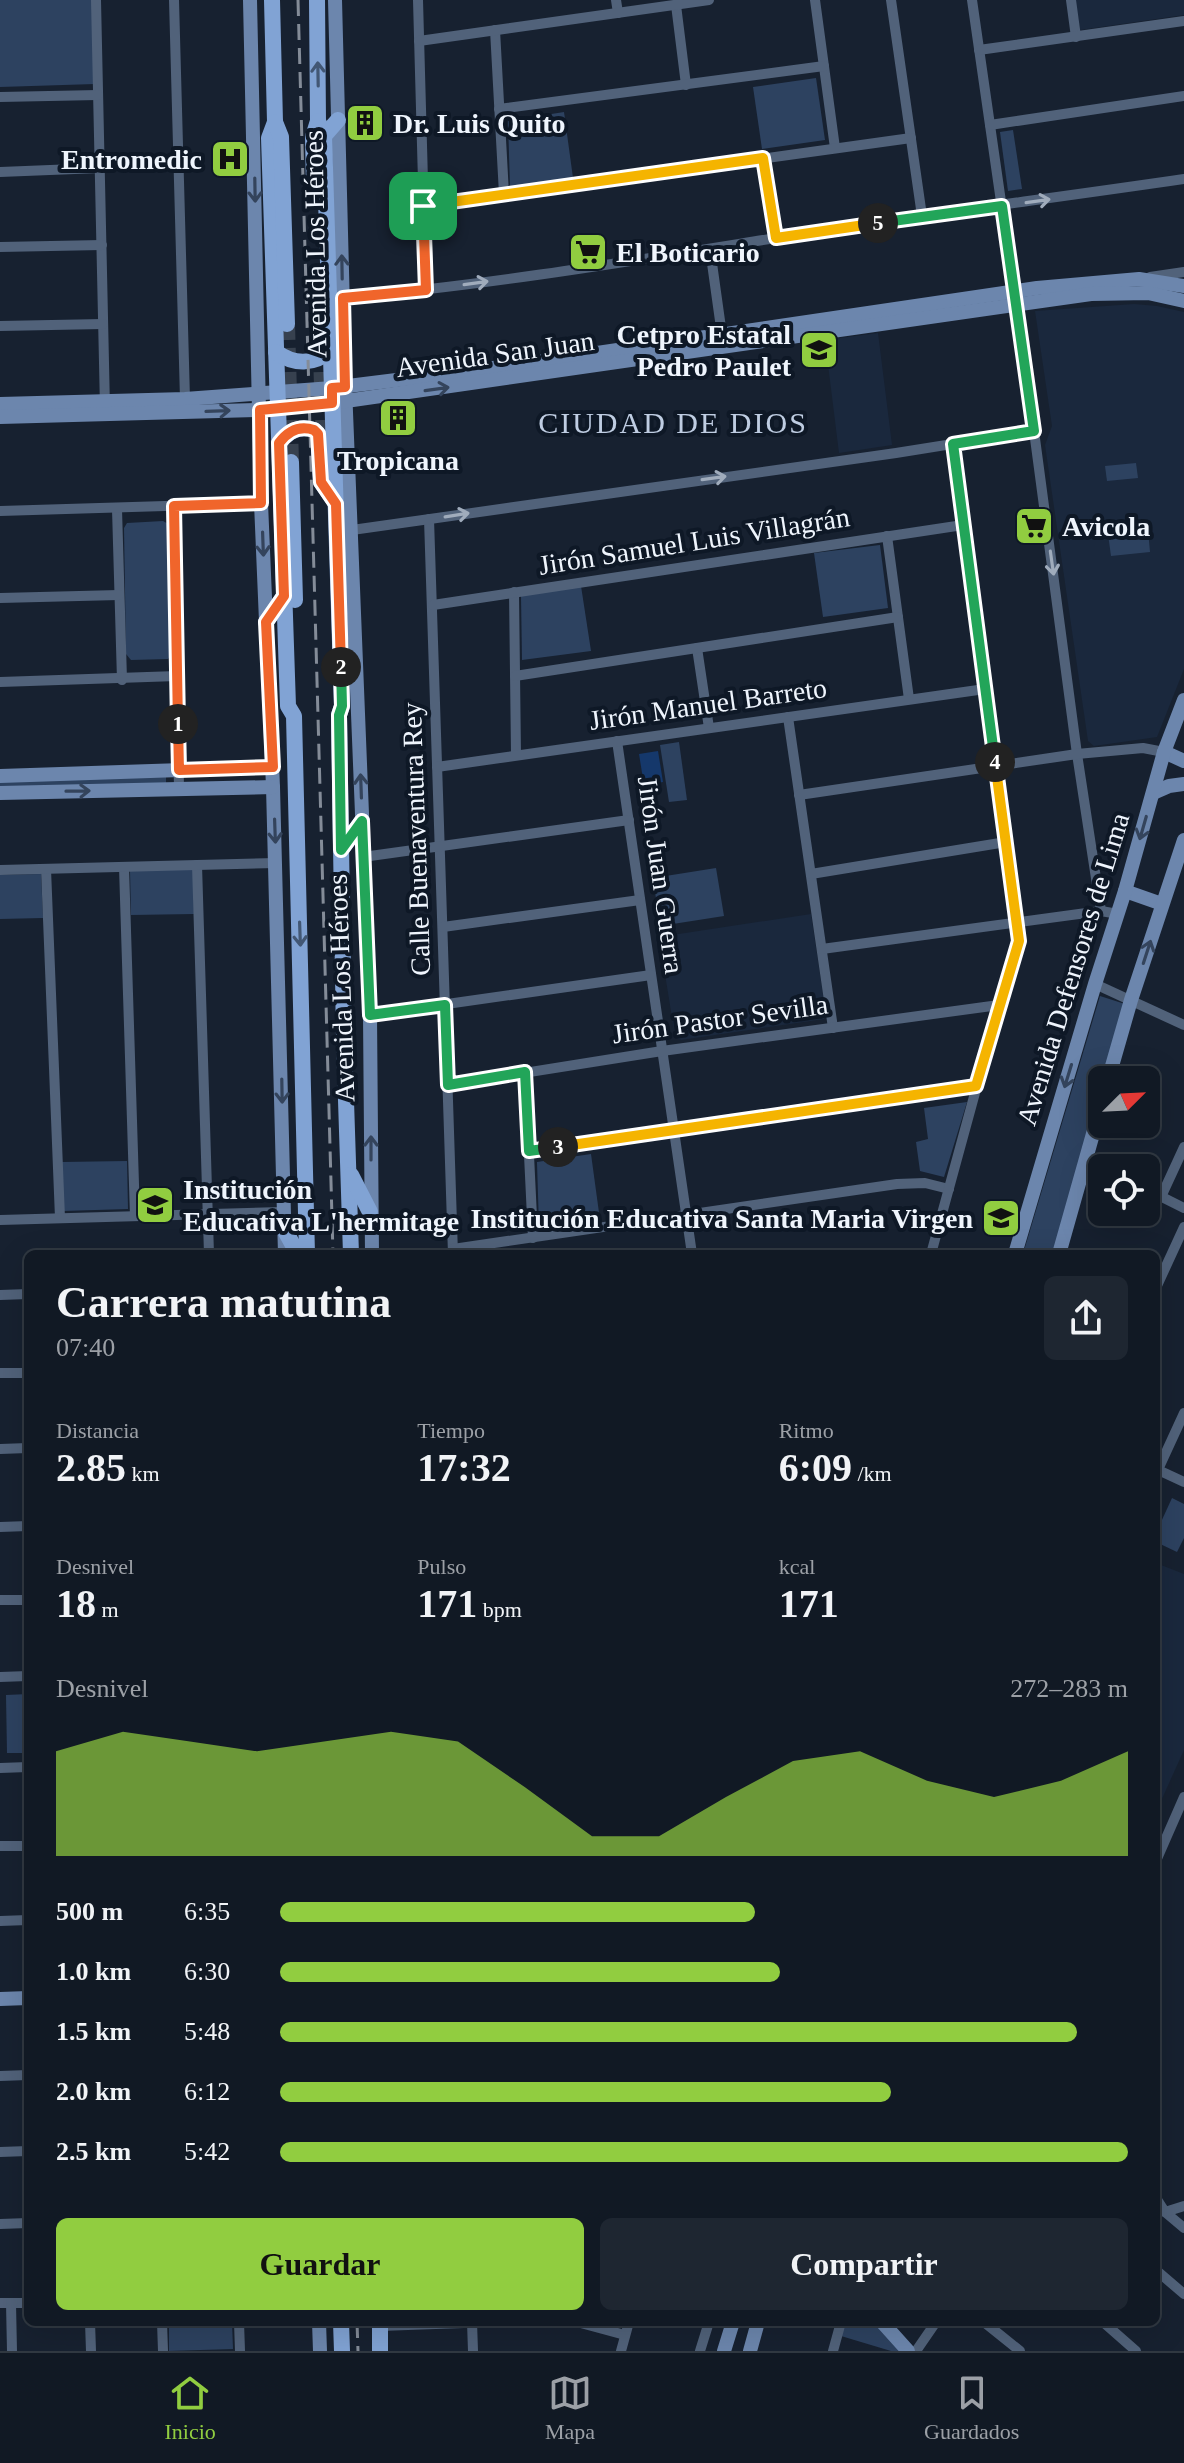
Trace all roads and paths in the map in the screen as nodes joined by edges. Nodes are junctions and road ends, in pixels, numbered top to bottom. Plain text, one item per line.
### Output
1 (96, 0) edge
2 (174, 0) edge
3 (250, 0) edge
4 (272, 0) edge
5 (317, 0) edge
6 (335, 0) edge
7 (418, 0) edge
8 (616, 0) edge
9 (709, 0) edge
10 (815, 0) edge
11 (891, 0) edge
12 (972, 0) edge
13 (1071, 0) edge
14 (676, 5) junction
15 (618, 13) junction
16 (1184, 21) edge
17 (495, 30) junction
18 (1076, 37) junction
19 (419, 41) junction
20 (979, 50) junction
21 (824, 66) junction
22 (686, 85) junction
23 (98, 95) junction
24 (1184, 96) edge
25 (0, 97) edge
26 (499, 109) junction
27 (338, 120) junction
28 (275, 122) junction
29 (990, 125) junction
30 (321, 129) junction
31 (911, 138) junction
32 (835, 148) junction
33 (763, 158) junction
34 (100, 168) junction
35 (0, 172) edge
36 (1184, 179) edge
37 (504, 194) junction
38 (423, 206) junction
39 (1002, 206) junction
40 (922, 216) junction
41 (776, 238) junction
42 (102, 245) junction
43 (0, 247) edge
44 (710, 249) junction
45 (1184, 272) edge
46 (1139, 279) junction
47 (1184, 286) edge
48 (426, 290) junction
49 (343, 298) junction
50 (1015, 298) junction
51 (1184, 301) edge
52 (103, 324) junction
53 (287, 324) tunnel mouth
54 (320, 324) tunnel mouth
55 (0, 326) edge
56 (722, 335) junction
57 (331, 350) junction
58 (276, 352) junction
59 (339, 395) junction
60 (185, 399) junction
61 (278, 400) junction
62 (260, 402) junction
63 (0, 404) edge
64 (105, 408) junction
65 (0, 417) edge
66 (1034, 431) junction
67 (279, 443) junction
68 (953, 444) junction
69 (291, 462) tunnel mouth
70 (261, 503) junction
71 (174, 506) junction
72 (331, 506) junction
73 (117, 509) junction
74 (0, 511) edge
75 (429, 519) junction
76 (963, 525) junction
77 (352, 530) junction
78 (887, 536) junction
79 (514, 592) junction
80 (119, 595) junction
81 (284, 596) junction
82 (0, 598) edge
83 (433, 605) junction
84 (898, 617) junction
85 (266, 622) junction
86 (697, 648) junction
87 (177, 676) junction
88 (515, 676) junction
89 (122, 680) junction
90 (0, 682) edge
91 (985, 689) junction
92 (909, 699) junction
93 (1183, 704) edge
94 (294, 716) junction
95 (788, 717) junction
96 (709, 728) junction
97 (617, 741) junction
98 (1164, 752) junction
99 (1077, 754) junction
100 (516, 755) junction
101 (1184, 761) edge
102 (995, 766) junction
103 (273, 767) junction
104 (437, 767) junction
105 (179, 770) junction
106 (0, 776) edge
107 (1184, 784) edge
108 (273, 787) junction
109 (179, 789) junction
110 (0, 793) edge
111 (1153, 793) junction
112 (799, 795) junction
113 (629, 820) junction
114 (362, 821) junction
115 (1184, 840) edge
116 (1006, 842) junction
117 (440, 846) junction
118 (341, 850) junction
119 (363, 857) junction
120 (276, 863) junction
121 (197, 865) junction
122 (124, 867) junction
123 (46, 869) junction
124 (0, 870) edge
125 (811, 874) junction
126 (1125, 891) junction
127 (640, 900) junction
128 (1162, 904) junction
129 (1101, 911) junction
130 (1118, 914) junction
131 (1017, 921) junction
132 (443, 927) junction
133 (822, 949) junction
134 (651, 975) junction
135 (1095, 984) junction
136 (1131, 1000) junction
137 (445, 1005) junction
138 (999, 1005) junction
139 (370, 1015) junction
140 (1184, 1024) edge
141 (833, 1028) junction
142 (662, 1051) junction
143 (1112, 1066) edge
144 (525, 1072) junction
145 (448, 1085) junction
146 (976, 1086) junction
147 (674, 1130) junction
148 (1091, 1138) edge
149 (1184, 1147) edge
150 (529, 1151) junction
151 (1085, 1159) junction
152 (1088, 1160) edge
153 (348, 1170) junction
154 (949, 1189) junction
155 (1161, 1197) joint
156 (1184, 1208) edge
157 (370, 1212) junction
158 (208, 1214) junction
159 (135, 1216) junction
160 (687, 1216) junction
161 (60, 1218) junction
162 (0, 1220) edge
163 (283, 1220) junction
164 (1184, 1227) edge
165 (533, 1238) junction
166 (209, 1250) edge
167 (285, 1250) edge
168 (296, 1250) edge
169 (307, 1250) edge
170 (351, 1250) edge
171 (372, 1250) edge
172 (453, 1250) edge
173 (459, 1250) edge
174 (691, 1250) edge
175 (932, 1250) edge
176 (1016, 1250) edge
177 (1060, 1250) edge
178 (1160, 1279) edge
179 (24, 1294) edge
180 (0, 1295) edge
181 (0, 1373) edge
182 (24, 1373) edge
183 (1184, 1413) edge
184 (24, 1448) edge
185 (0, 1449) edge
186 (1160, 1465) edge
187 (1160, 1472) edge
188 (1184, 1482) edge
189 (24, 1526) edge
190 (0, 1527) edge
191 (0, 1600) edge
192 (24, 1600) edge
193 (24, 1676) edge
194 (0, 1677) edge
195 (24, 1767) edge
196 (0, 1768) edge
197 (1184, 1797) edge
198 (0, 1846) edge
199 (24, 1846) edge
200 (1160, 1852) edge
201 (24, 1920) edge
202 (0, 1921) edge
203 (24, 1998) edge
204 (0, 1999) edge
205 (24, 2075) edge
206 (0, 2076) edge
207 (24, 2151) edge
208 (0, 2152) edge
209 (1160, 2204) edge
210 (1184, 2206) edge
211 (1165, 2212) junction
212 (24, 2223) edge
213 (0, 2224) edge
214 (1184, 2228) edge
215 (1160, 2273) edge
216 (1184, 2294) edge
217 (5, 2303) edge
218 (90, 2326) edge
219 (162, 2326) edge
220 (239, 2326) edge
221 (319, 2326) edge
222 (340, 2326) edge
223 (380, 2326) edge
224 (472, 2326) edge
225 (592, 2326) edge
226 (628, 2326) edge
227 (708, 2326) edge
228 (732, 2326) edge
229 (757, 2326) edge
230 (840, 2326) edge
231 (886, 2326) edge
232 (933, 2326) edge
233 (989, 2326) edge
234 (1108, 2326) edge
235 (625, 2335) junction
236 (12, 2351) edge
237 (91, 2351) edge
238 (163, 2351) edge
239 (240, 2351) edge
240 (320, 2351) edge
241 (342, 2351) edge
242 (380, 2351) edge
243 (473, 2351) edge
244 (621, 2351) edge
245 (700, 2351) edge
246 (724, 2351) edge
247 (750, 2351) edge
248 (833, 2351) edge
249 (908, 2351) edge
250 (916, 2351) edge
251 (1020, 2351) edge
252 (1136, 2351) edge

1 - 23 street
2 - 60 street
3 -> 62 main road, Avenida Los Héroes
4 - 28 main road, Avenida Los Héroes
30 -> 5 main road, Avenida Los Héroes
6 - 27 main road, Avenida Los Héroes
7 - 19 street
8 - 15 street
9 - 14 street
10 - 21 street
11 - 31 street
12 - 20 street
13 - 18 street
14 - 15 street
14 - 22 street
15 - 17 street
16 - 18 street
17 - 19 street
17 - 26 street
18 - 20 street
19 - 38 street
20 - 29 street
21 - 22 street
21 - 32 street
22 - 26 street
23 - 25 street
23 - 34 street
24 - 29 street
26 - 37 street
27 - 30 main road
49 -> 27 main road, Avenida Los Héroes
28 - 53 main road, Avenida Los Héroes
28 - 58 main road, Avenida Los Héroes
29 - 39 street
30 - 54 main road, Avenida Los Héroes
30 - 57 main road, Avenida Los Héroes
31 - 32 street
31 - 40 street
32 - 33 street
33 - 37 street
33 - 41 street
34 - 35 street
34 - 42 street
39 -> 36 street
37 - 38 street
38 - 48 street
39 - 40 street
39 - 50 street
40 - 41 street
41 - 44 street
42 - 43 street
42 - 52 street
48 -> 44 street
44 - 56 street
45 - 46 street
46 - 47 main road, Avenida San Juan
46 - 50 main road, Avenida San Juan
48 - 49 street
49 - 59 main road, Avenida Los Héroes
50 - 51 main road, Avenida San Juan
50 - 56 main road, Avenida San Juan
59 -> 50 main road, Avenida San Juan
50 - 66 street
52 - 55 street
52 - 64 street
56 - 59 main road, Avenida San Juan
57 - 58 main road
57 - 59 main road, Avenida Los Héroes
58 - 61 main road, Avenida Los Héroes
59 - 61 main road, Avenida San Juan
59 - 72 main road, Avenida Los Héroes
59 - 77 main road, Avenida Los Héroes
60 - 62 main road, Avenida San Juan
60 - 64 main road, Avenida San Juan
61 - 62 main road, Avenida San Juan
61 - 67 main road, Avenida Los Héroes
64 -> 62 main road, Avenida San Juan
62 - 70 main road, Avenida Los Héroes
63 - 64 main road, Avenida San Juan
64 - 65 main road, Avenida San Juan
66 - 68 street
66 -> 99 street
67 - 72 main road
67 - 81 main road, Avenida Los Héroes
75 -> 68 street
68 - 76 street
69 - 94 main road, Avenida Los Héroes
70 - 71 street
70 -> 85 main road, Avenida Los Héroes
71 - 73 street
71 - 87 street
72 - 118 main road, Avenida Los Héroes
73 - 74 street
73 - 80 street
75 - 77 street
75 - 83 street, Calle Buenaventura Rey
76 - 78 street, Jirón Samuel Luis Villagrán
76 - 91 street
114 -> 77 main road, Avenida Los Héroes
78 - 79 street, Jirón Samuel Luis Villagrán
78 - 84 street
79 - 83 street, Jirón Samuel Luis Villagrán
79 - 88 street
80 - 82 street
80 - 89 street
81 - 85 main road
81 - 94 main road, Avenida Los Héroes
83 - 104 street, Calle Buenaventura Rey
84 - 86 street
84 - 92 street
85 - 103 main road, Avenida Los Héroes
86 - 88 street
86 - 96 street
87 - 89 street
87 - 105 street
88 - 100 street
89 - 90 street
91 - 92 street, Jirón Manuel Barreto
91 - 102 street
92 - 95 street, Jirón Manuel Barreto
93 - 98 main road, Avenida Defensores de Lima
94 -> 169 main road, Avenida Los Héroes
95 - 96 street, Jirón Manuel Barreto
95 - 112 street
96 - 97 street, Jirón Manuel Barreto
97 - 100 street, Jirón Manuel Barreto
97 - 113 street, Jirón Juan Guerra
98 - 99 street
98 - 101 main road
98 - 111 main road, Avenida Defensores de Lima
99 - 102 street
99 - 129 street
100 - 104 street, Jirón Manuel Barreto
102 - 112 street
102 - 116 street
103 - 105 main road
103 - 108 main road, Avenida Los Héroes
104 - 117 street, Calle Buenaventura Rey
105 - 106 main road
105 - 109 street
107 - 111 main road
108 - 109 main road
108 -> 120 main road, Avenida Los Héroes
110 -> 109 main road
111 -> 126 main road, Avenida Defensores de Lima
112 - 125 street
113 - 117 street
113 - 127 street, Jirón Juan Guerra
114 - 118 main road
114 - 119 main road, Avenida Los Héroes
115 - 128 main road
116 - 125 street
116 - 131 street
117 - 119 street
117 - 132 street, Calle Buenaventura Rey
118 - 153 main road, Avenida Los Héroes
119 - 139 main road, Avenida Los Héroes
120 - 121 street
120 -> 163 main road, Avenida Los Héroes
121 - 122 street
121 - 158 street
122 - 123 street
122 - 159 street
123 - 124 street
123 - 161 street
125 - 133 street
126 - 128 main road
126 - 130 main road, Avenida Defensores de Lima
127 - 132 street
127 - 134 street, Jirón Juan Guerra
136 -> 128 main road
129 - 130 street
129 - 131 street
130 - 135 main road, Avenida Defensores de Lima
131 - 133 street
131 - 138 street
132 - 137 street, Calle Buenaventura Rey
133 - 141 street
134 - 137 street
134 - 142 street, Jirón Juan Guerra
135 - 136 street
135 -> 176 main road, Avenida Defensores de Lima
136 - 140 street
136 - 143 main road
137 - 139 street
137 - 145 street, Calle Buenaventura Rey
138 - 141 street, Jirón Pastor Sevilla
138 - 146 street
157 -> 139 main road, Avenida Los Héroes
141 - 142 street, Jirón Pastor Sevilla
142 - 144 street, Jirón Pastor Sevilla
142 - 147 street, Jirón Juan Guerra
144 - 145 street, Jirón Pastor Sevilla
144 - 150 street
145 - 172 street, Calle Buenaventura Rey
146 - 147 street
146 - 154 street
147 - 150 street
147 - 160 street, Jirón Juan Guerra
148 - 151 main road
149 - 155 street
150 - 165 street
151 - 152 street
151 - 177 main road
153 - 157 main road
153 - 170 main road, Avenida Los Héroes
154 - 160 street
154 - 175 street
155 - 156 street
157 - 171 main road, Avenida Los Héroes
158 - 159 street
158 - 163 street
158 - 166 street
159 - 161 street
160 - 165 street
160 - 174 street, Jirón Juan Guerra
161 - 162 street
163 - 167 main road, Avenida Los Héroes
163 - 168 main road
164 - 178 street
165 - 173 street
179 - 180 street
181 - 182 street
183 - 186 street
184 - 185 street
187 - 188 street
189 - 190 street
191 - 192 street
193 - 194 street
195 - 196 street
197 - 200 street
198 - 199 street
201 - 202 street
203 - 204 main road
205 - 206 street
207 - 208 street
209 - 211 street
210 - 211 street
211 - 214 street
212 - 213 street
215 - 216 street
217 - 236 street
218 - 237 street
219 - 238 street
220 - 239 street
221 - 240 main road
222 - 241 main road
223 - 242 main road
224 - 243 street
225 - 235 street
226 - 235 street
227 - 245 street
228 - 246 main road
229 - 247 main road
230 - 248 street
231 - 249 main road
232 - 250 street
233 - 251 street
234 - 252 street
235 - 244 street

